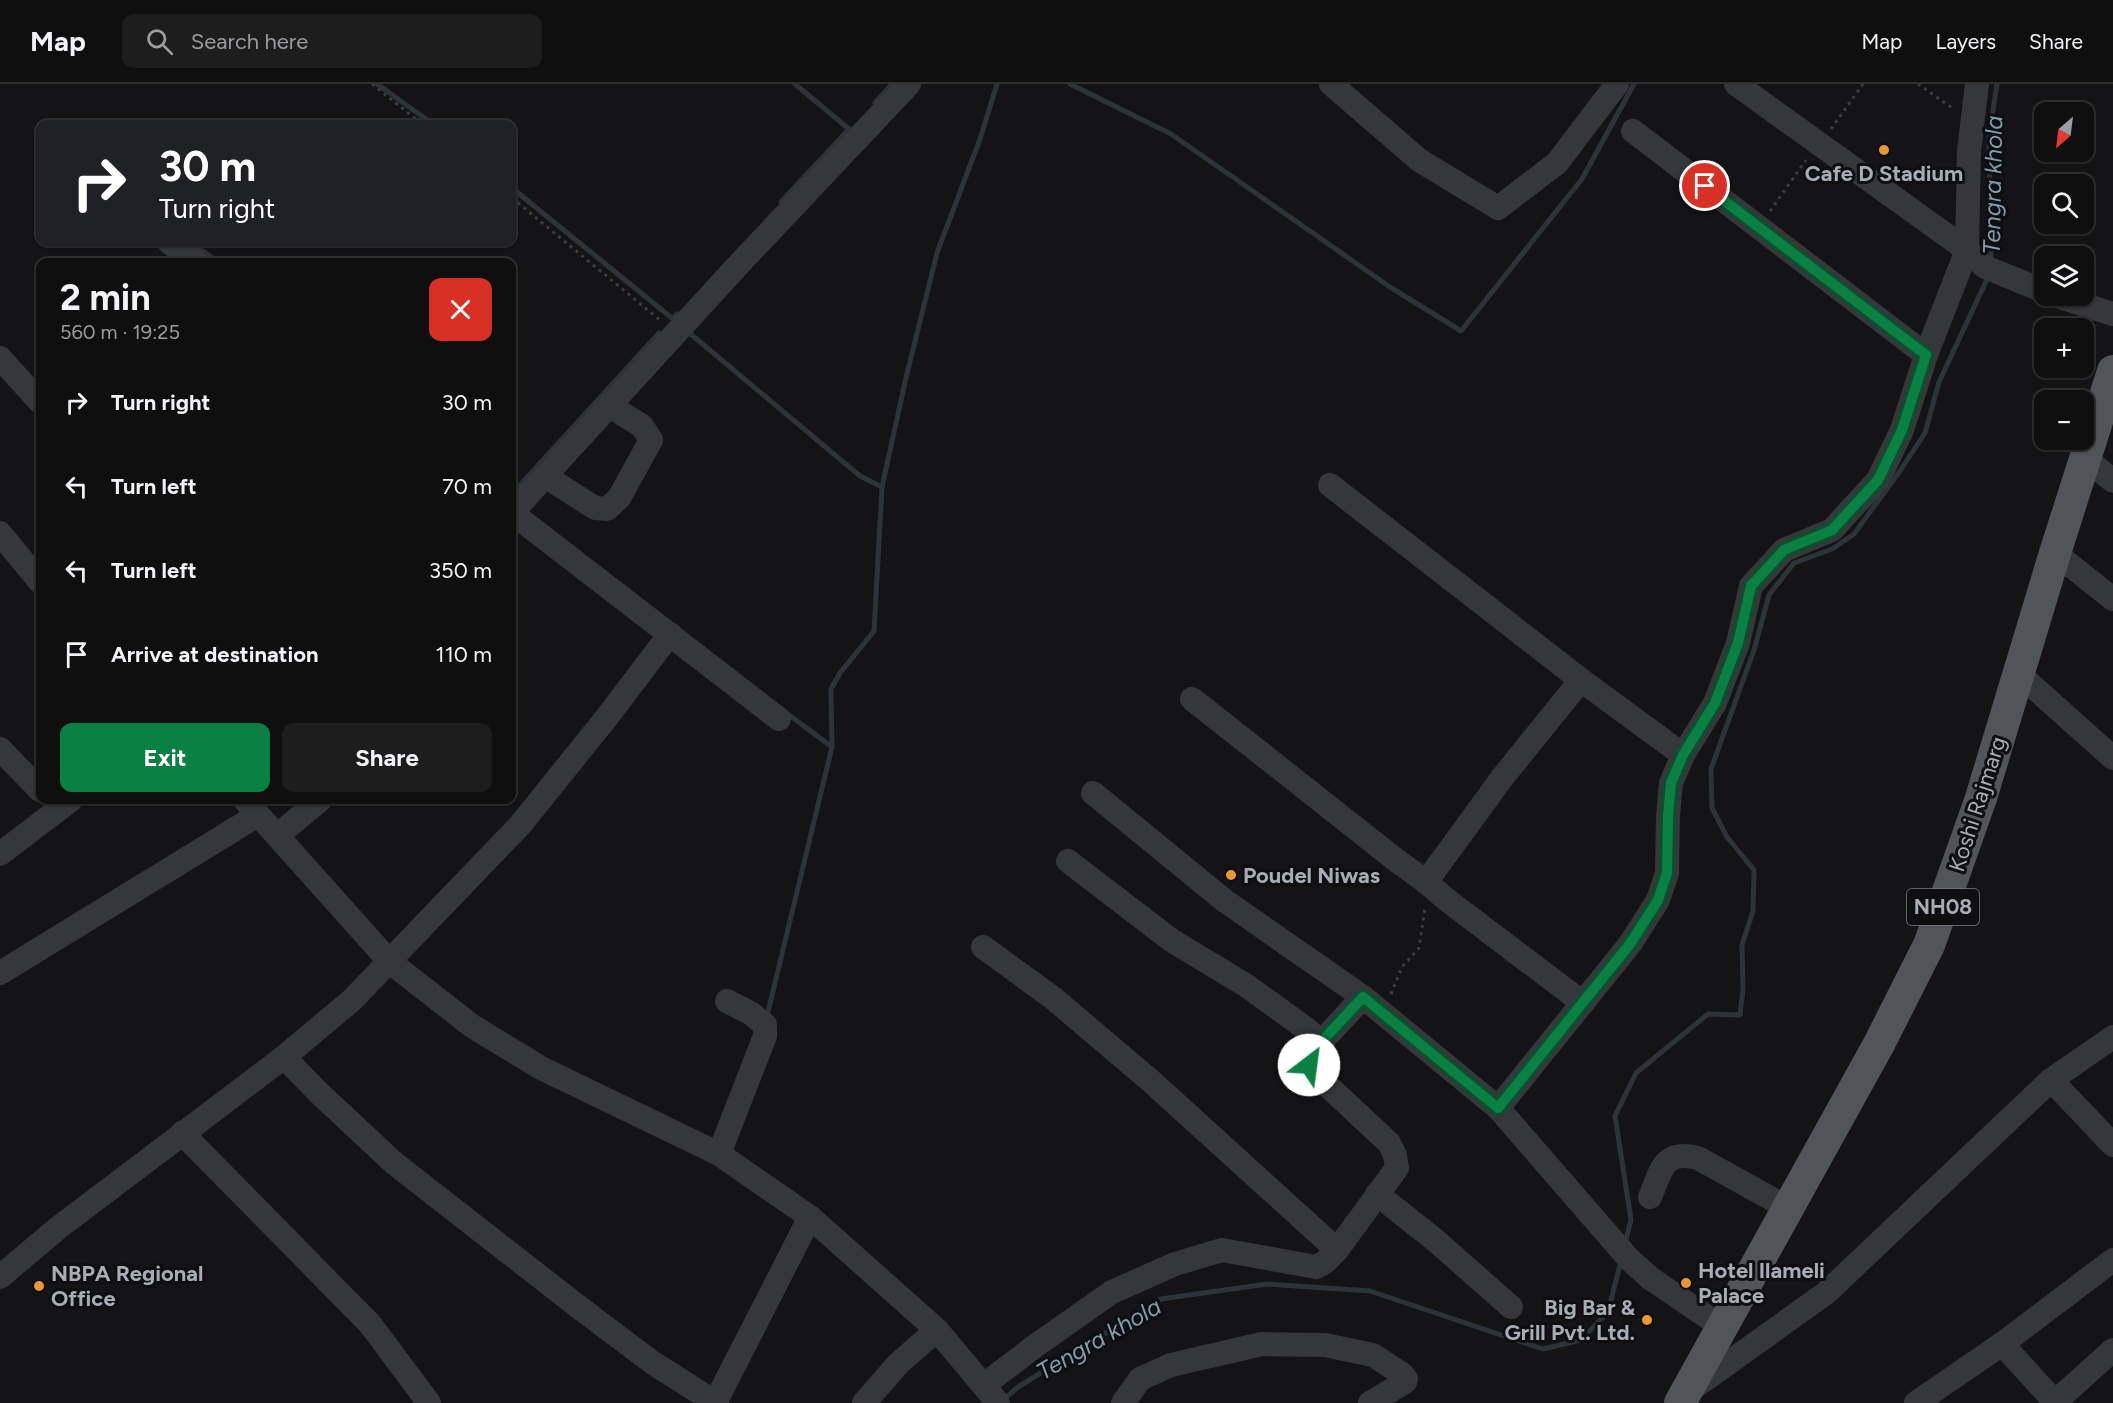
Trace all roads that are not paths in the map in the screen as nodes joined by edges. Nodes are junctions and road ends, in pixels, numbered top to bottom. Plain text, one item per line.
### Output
1 (909, 84) edge
2 (1331, 84) edge
3 (1617, 84) edge
4 (1736, 84) edge
5 (1977, 84) edge
6 (1633, 131) dead end
7 (174, 246) edge
8 (1967, 250) junction
9 (191, 258) edge
10 (2034, 287) edge
11 (2086, 306) edge
12 (2113, 315) edge
13 (1926, 355) junction
14 (0, 358) edge
15 (2113, 371) edge
16 (36, 398) edge
17 (610, 406) junction
18 (2085, 458) junction
19 (545, 476) junction
20 (2113, 481) edge
21 (1330, 484) dead end
22 (516, 509) edge
23 (516, 516) edge
24 (0, 533) edge
25 (2055, 553) junction
26 (36, 577) edge
27 (2113, 599) edge
28 (670, 634) junction
29 (2019, 674) junction
30 (1581, 680) junction
31 (1191, 699) dead end
32 (779, 719) dead end
33 (0, 749) edge
34 (1683, 755) junction
35 (2113, 758) edge
36 (36, 786) edge
37 (1093, 793) dead end
38 (59, 804) edge
39 (315, 804) edge
40 (251, 807) edge
41 (278, 835) junction
42 (0, 854) edge
43 (1068, 861) dead end
44 (1426, 882) junction
45 (983, 947) dead end
46 (390, 962) junction
47 (0, 973) edge
48 (1363, 997) junction
49 (727, 1001) dead end
50 (1583, 1003) junction
51 (2113, 1036) edge
52 (1322, 1042) junction
53 (284, 1057) junction
54 (2050, 1080) junction
55 (1498, 1108) junction
56 (182, 1133) junction
57 (2113, 1145) edge
58 (719, 1155) junction
59 (1377, 1194) junction
60 (1650, 1197) dead end
61 (1788, 1208) junction
62 (810, 1217) junction
63 (1337, 1250) junction
64 (2113, 1260) edge
65 (0, 1277) edge
66 (1510, 1307) dead end
67 (1722, 1327) junction
68 (937, 1330) junction
69 (2002, 1344) junction
70 (2113, 1350) edge
71 (990, 1393) edge
72 (1684, 1397) edge
73 (2055, 1402) edge
74 (429, 1403) edge
75 (864, 1403) edge
76 (1123, 1403) edge
77 (1370, 1403) edge
78 (1916, 1403) edge

1 - 17 street
2 - 3 street
4 - 8 street
5 - 8 street
6 - 13 street
7 - 9 street
8 - 10 street
8 - 13 street
11 - 12 street
13 - 34 street
14 - 16 street
15 - 18 main road, Koshi Rajmarg / NH08
17 - 19 street
17 - 19 street
18 - 20 street
18 - 25 main road, Koshi Rajmarg / NH08
19 - 22 street
21 - 30 street
23 - 28 street
24 - 26 street
25 - 27 street
25 - 29 main road, Koshi Rajmarg / NH08
28 - 32 street
28 - 46 street
29 - 35 street
29 - 61 main road, Koshi Rajmarg / NH08
30 - 34 street
30 - 44 street
31 - 44 street
33 - 36 street
34 - 50 street
37 - 48 street
38 - 42 street
39 - 41 street
40 - 41 street
40 - 47 street
41 - 46 street
43 - 52 street
44 - 50 street
45 - 63 street
46 - 53 street
46 - 58 street
48 - 52 street
48 - 55 street
49 - 58 street
50 - 55 street
51 - 54 street
52 - 59 street
53 - 56 street
53 - 62 street
54 - 57 street
54 - 72 street
55 - 67 street
56 - 65 street
56 - 74 street
58 - 62 street
59 - 63 street
59 - 66 street
60 - 61 street
61 - 67 main road, Koshi Rajmarg / NH08
62 - 68 street
63 - 71 street
64 - 69 street
67 - 72 main road, Koshi Rajmarg / NH08
68 - 71 street
68 - 75 street
69 - 73 street
69 - 78 street
70 - 73 street
76 - 77 street

